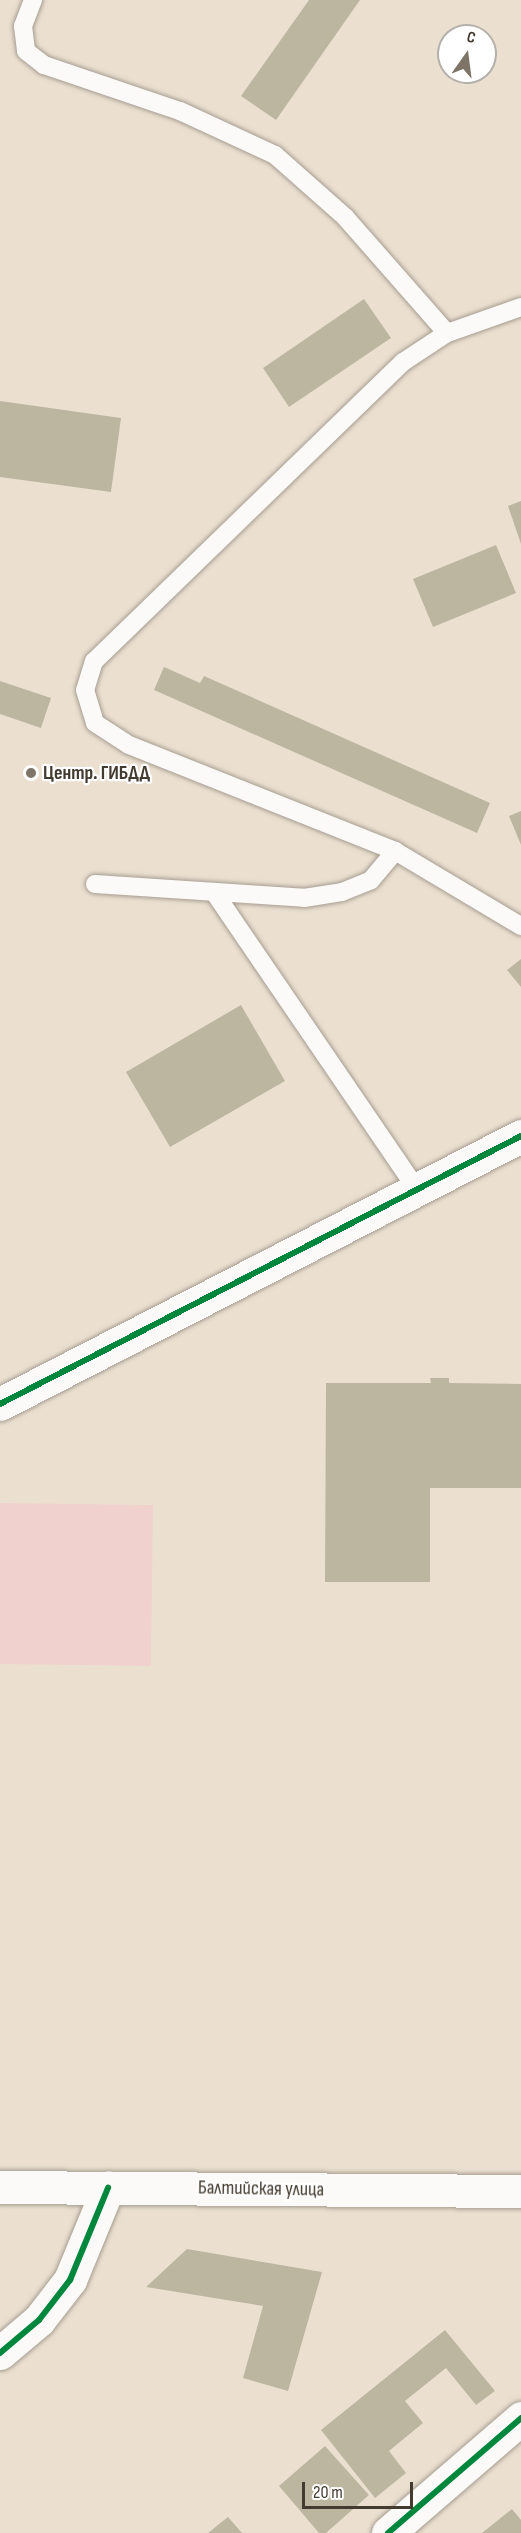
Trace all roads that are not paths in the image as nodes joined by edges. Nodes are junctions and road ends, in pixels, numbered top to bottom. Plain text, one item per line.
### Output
1 (33, 0) edge
2 (521, 307) edge
3 (447, 333) junction
4 (395, 851) junction
5 (95, 884) dead end
6 (214, 892) junction
7 (521, 926) edge
8 (521, 1136) edge
9 (417, 1190) junction
10 (0, 1404) edge
11 (0, 2187) edge
12 (108, 2188) junction
13 (521, 2192) edge
14 (0, 2353) edge
15 (521, 2418) edge
16 (388, 2533) edge

1 - 3 lane
2 - 3 lane
3 - 4 lane
4 - 6 lane
4 - 7 lane
5 - 6 lane
6 - 9 lane
8 - 9 street
9 - 10 street
11 - 12 street, Балтийская улица
12 - 13 street, Балтийская улица
12 - 14 street
15 - 16 street

